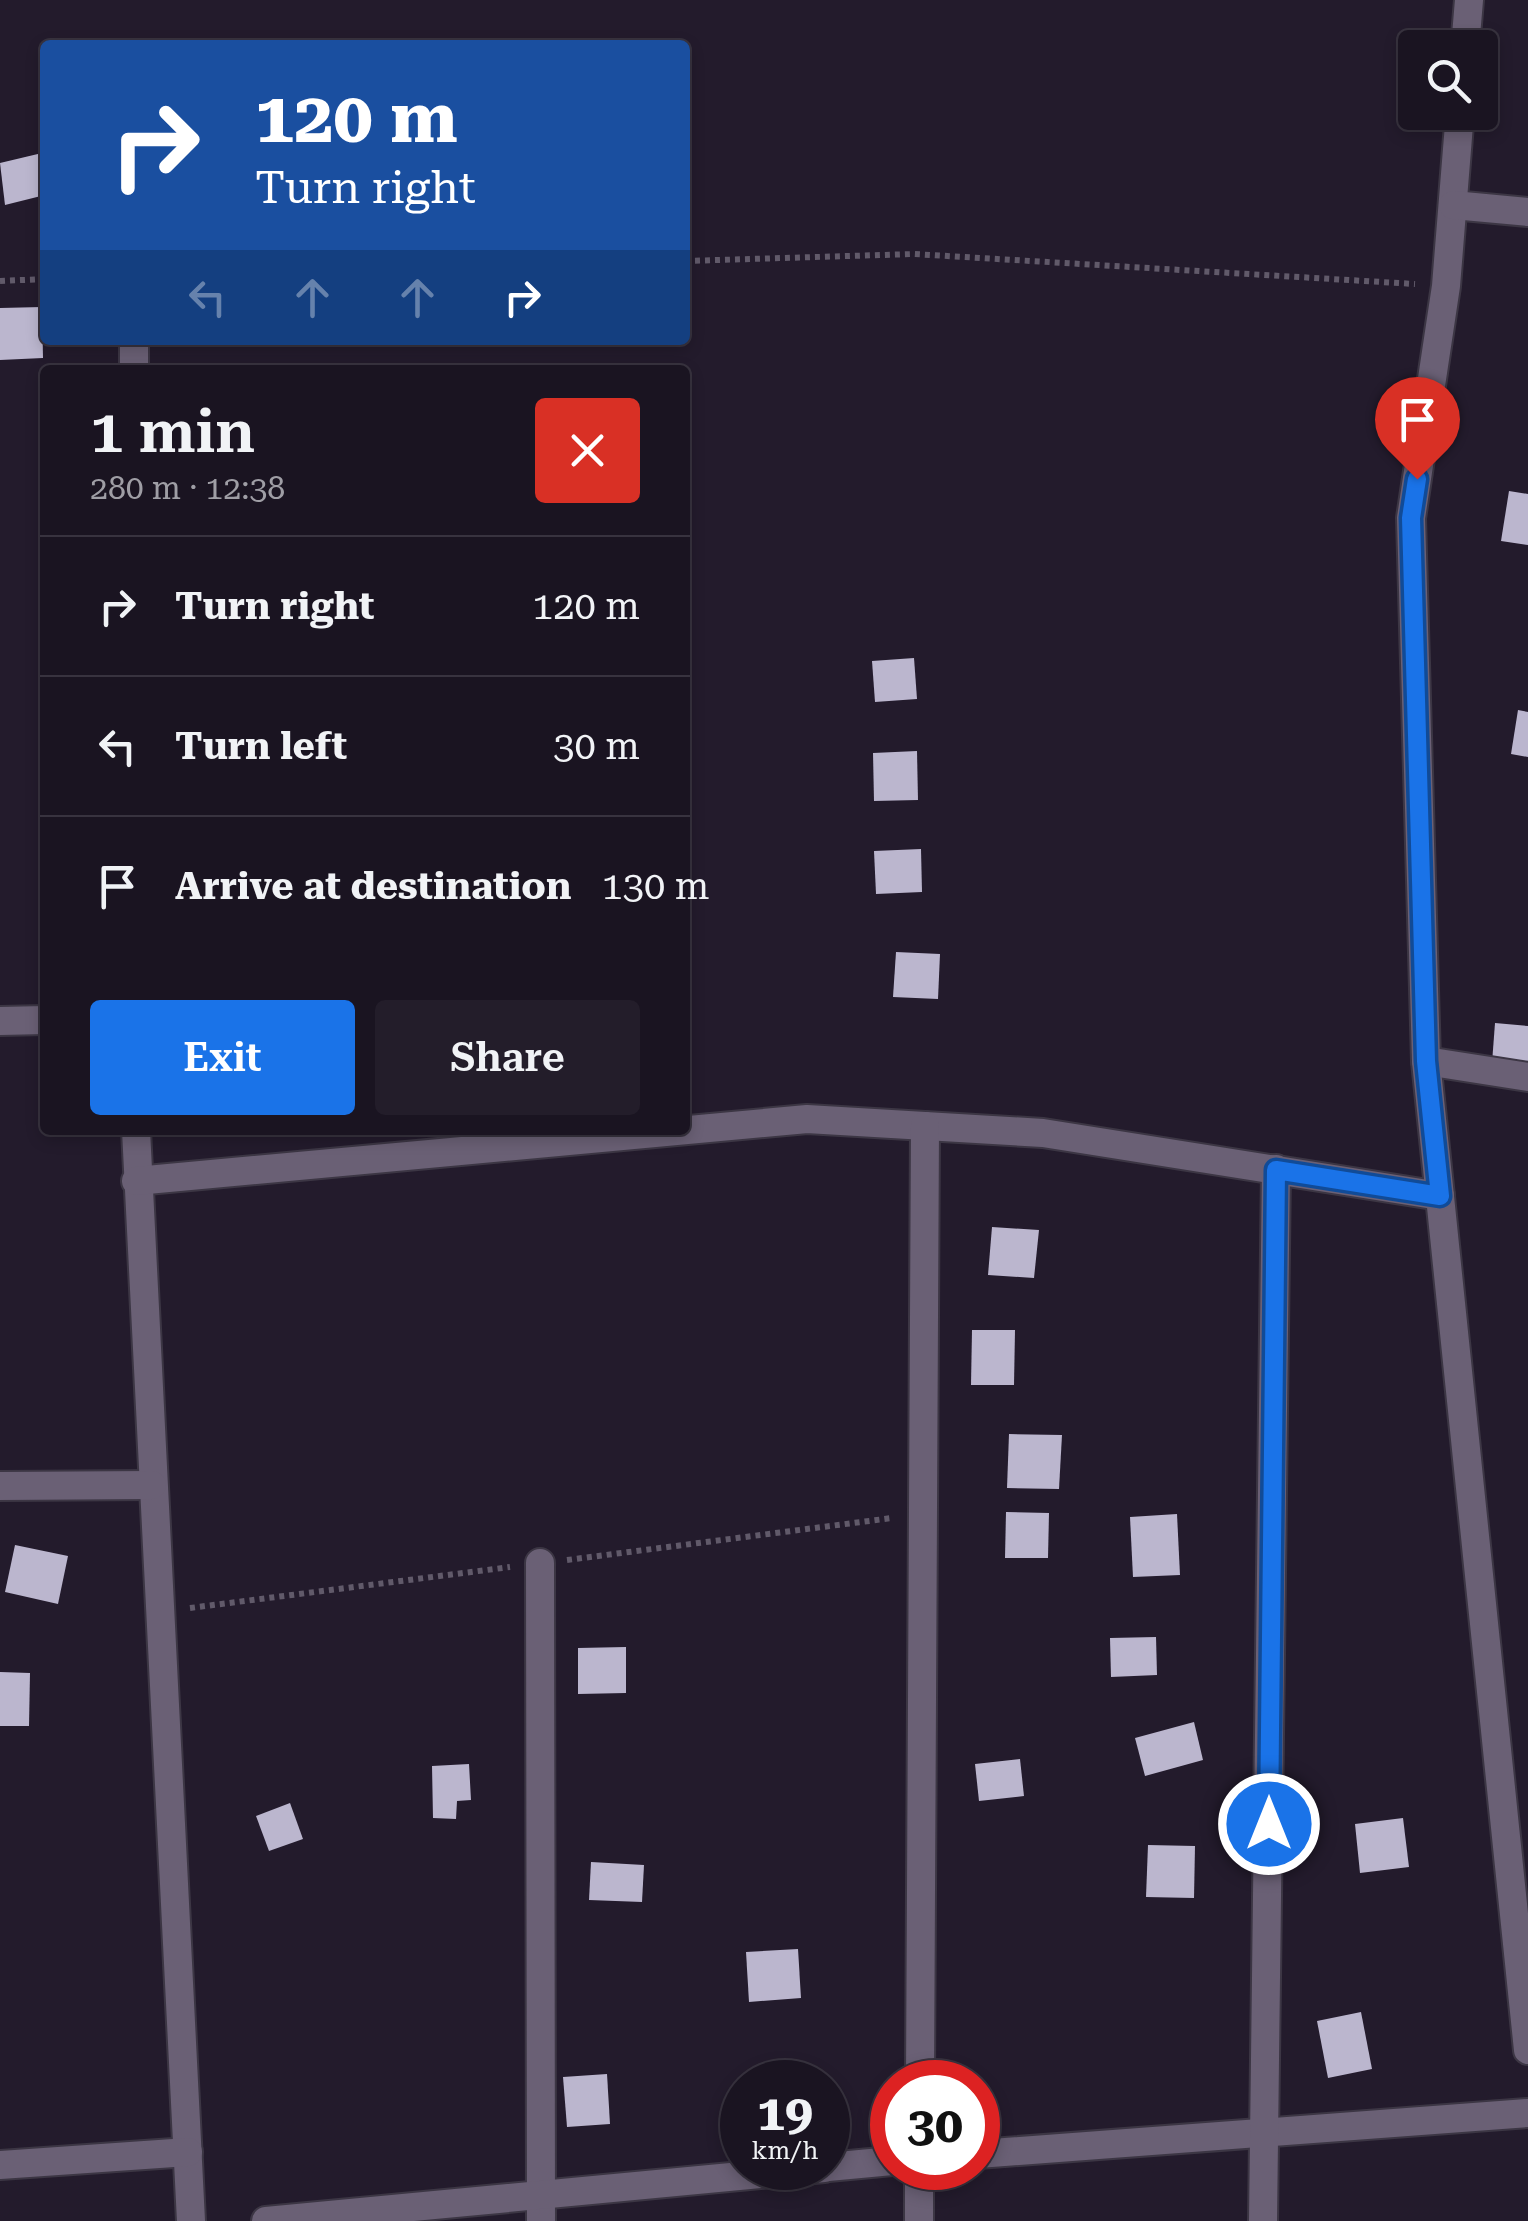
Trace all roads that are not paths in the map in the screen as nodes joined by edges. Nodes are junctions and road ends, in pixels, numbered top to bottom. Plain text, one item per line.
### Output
1 (1469, 0) edge
2 (1466, 30) edge
3 (1459, 130) edge
4 (1453, 205) junction
5 (1528, 212) edge
6 (40, 1020) edge
7 (0, 1021) edge
8 (1426, 1061) junction
9 (1528, 1077) edge
10 (925, 1126) junction
11 (690, 1130) edge
12 (136, 1135) edge
13 (635, 1135) edge
14 (1276, 1170) junction
15 (136, 1181) junction
16 (1440, 1196) junction
17 (152, 1484) junction
18 (0, 1486) edge
19 (540, 1563) dead end
20 (1528, 2050) edge
21 (920, 2060) edge
22 (1528, 2113) edge
23 (1266, 2132) junction
24 (188, 2152) junction
25 (1000, 2152) edge
26 (0, 2165) edge
27 (720, 2182) edge
28 (919, 2190) edge
29 (542, 2208) edge
30 (192, 2221) edge
31 (266, 2221) edge
32 (919, 2221) edge
33 (1263, 2221) edge

1 - 2 street
3 - 4 street
4 - 5 street
4 - 8 street
6 - 7 street
8 - 9 street
8 - 16 street
10 - 11 street
10 - 14 street
10 - 21 street
12 - 15 street
13 - 15 street
14 - 16 street
14 - 23 street
15 - 17 street
16 - 20 street
17 - 18 street
17 - 24 street
19 - 29 street
22 - 23 street
23 - 25 street
23 - 33 street
24 - 26 street
24 - 30 street
27 - 29 street
28 - 32 street
29 - 31 street

